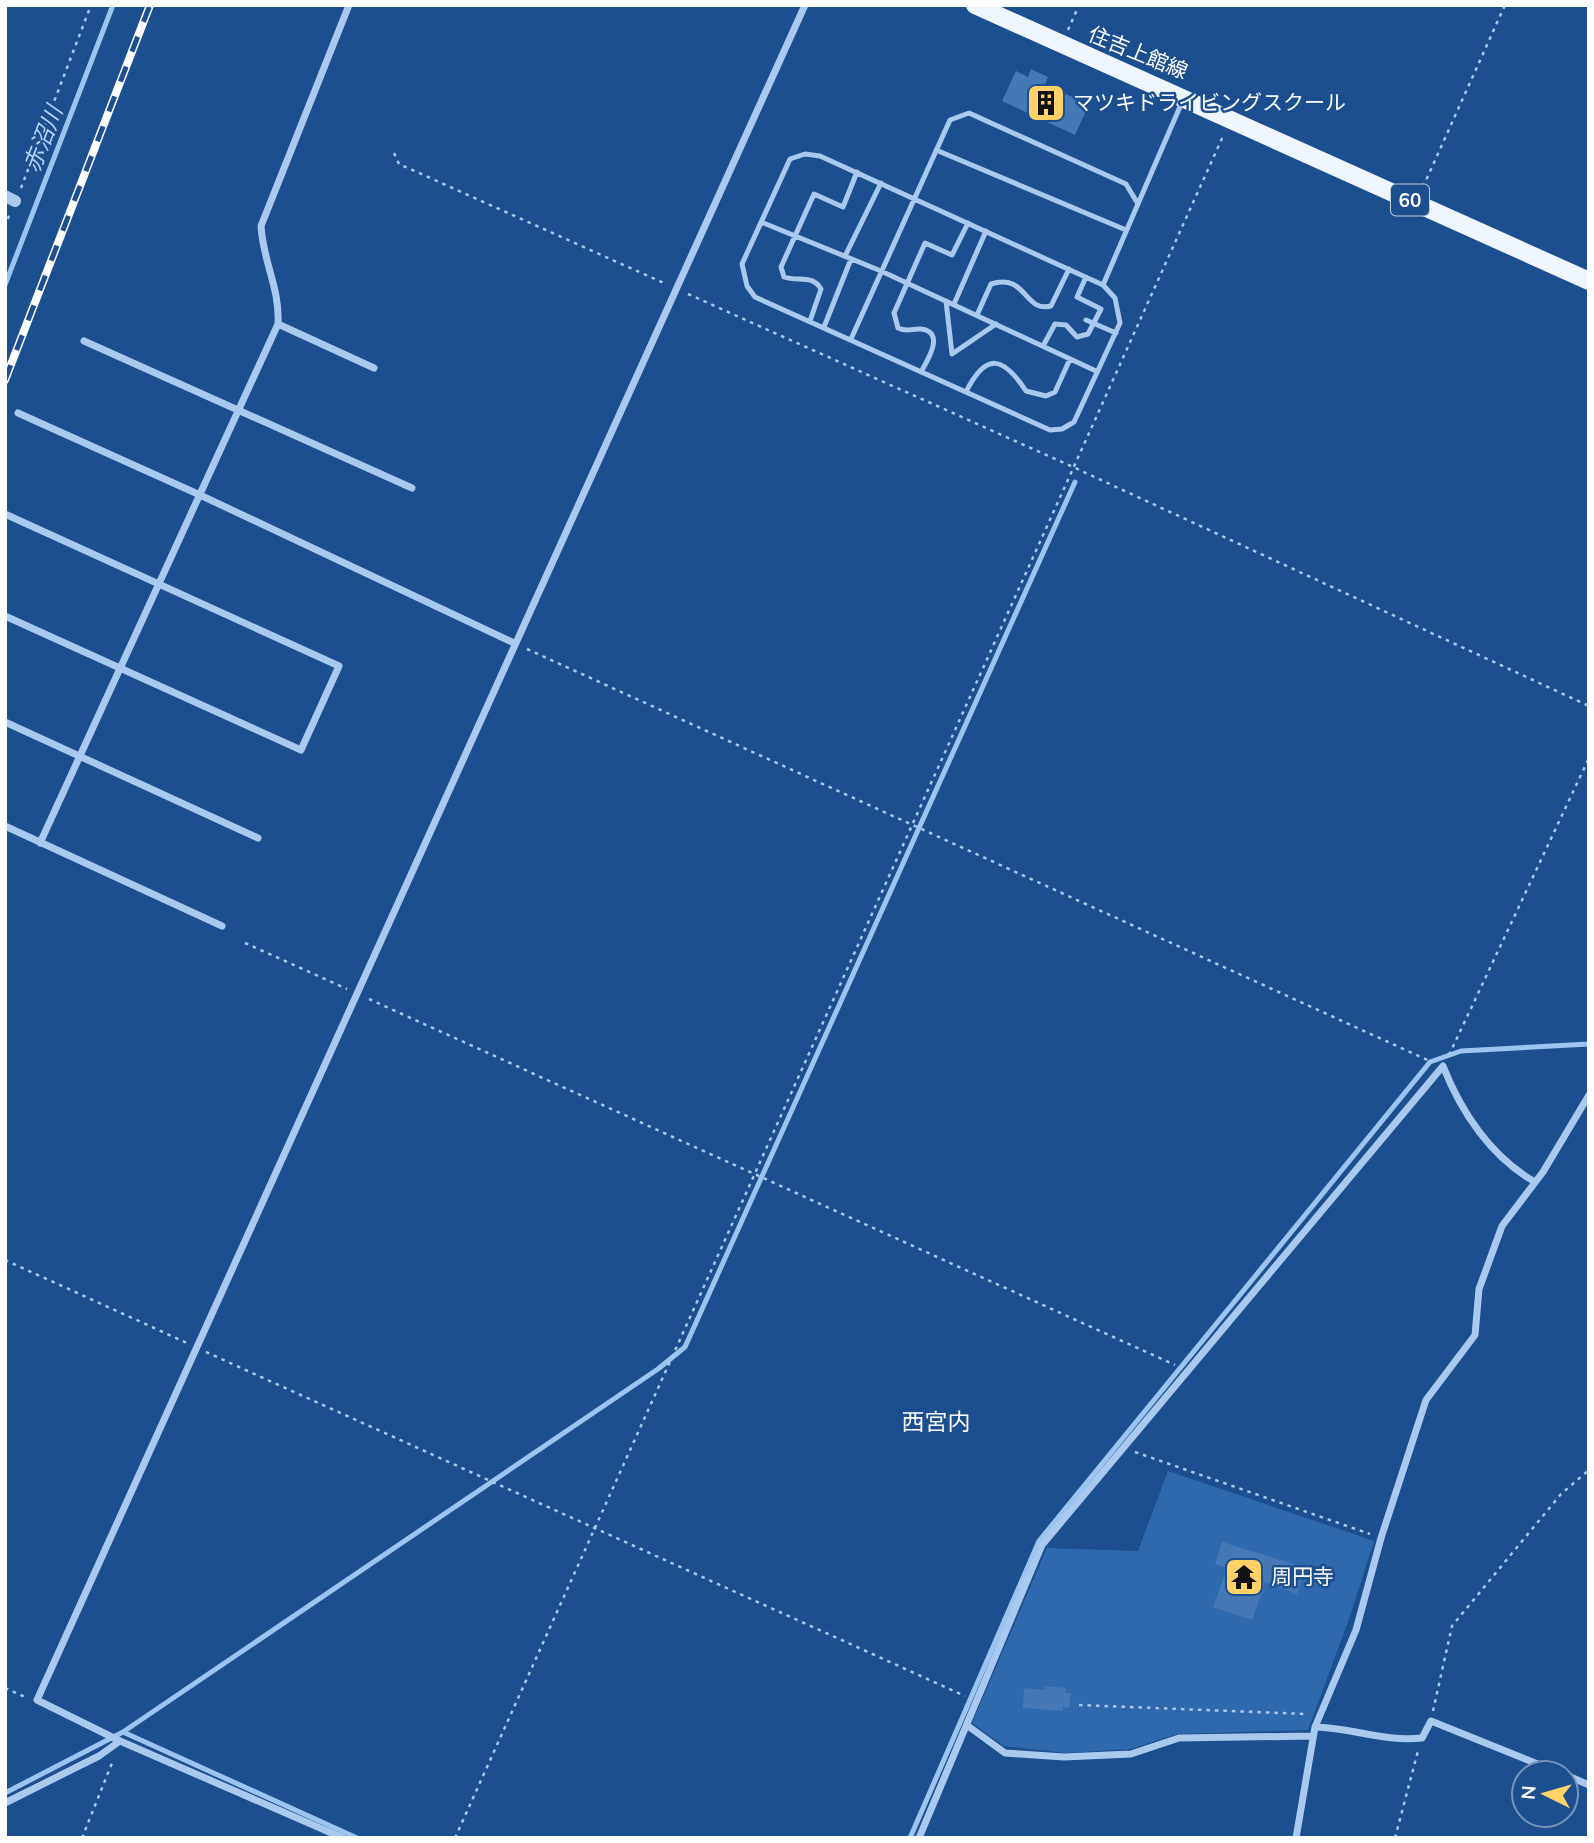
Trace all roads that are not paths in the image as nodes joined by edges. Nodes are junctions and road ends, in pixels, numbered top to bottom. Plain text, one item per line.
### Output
1 (349, 5) edge
2 (805, 5) edge
3 (975, 5) edge
4 (1185, 97) junction
5 (936, 150) junction
6 (857, 172) junction
7 (881, 183) junction
8 (913, 197) junction
9 (1138, 204) junction
10 (761, 222) junction
11 (968, 223) junction
12 (1126, 230) junction
13 (986, 231) junction
14 (794, 235) junction
15 (848, 257) junction
16 (1069, 269) junction
17 (881, 271) junction
18 (1086, 277) junction
19 (1589, 281) edge
20 (907, 283) junction
21 (1103, 285) junction
22 (946, 301) junction
23 (954, 304) junction
24 (977, 315) junction
25 (1086, 320) dead end
26 (810, 321) junction
27 (278, 324) junction
28 (996, 324) junction
29 (1094, 324) junction
30 (824, 327) junction
31 (1116, 333) junction
32 (851, 339) junction
33 (84, 341) dead end
34 (1043, 346) junction
35 (1070, 359) junction
36 (374, 369) dead end
37 (1096, 371) junction
38 (921, 372) junction
39 (966, 393) junction
40 (239, 410) junction
41 (18, 413) dead end
42 (412, 488) dead end
43 (200, 495) junction
44 (5, 514) edge
45 (159, 585) junction
46 (5, 616) edge
47 (514, 643) junction
48 (121, 669) junction
49 (5, 722) edge
50 (80, 755) junction
51 (5, 826) edge
52 (258, 838) dead end
53 (40, 843) junction
54 (222, 926) dead end
55 (1589, 1094) edge
56 (1535, 1182) junction
57 (968, 1726) junction
58 (1314, 1731) junction
59 (120, 1741) junction
60 (1525, 1759) edge
61 (5, 1803) edge
62 (343, 1838) edge
63 (919, 1838) edge
64 (1296, 1838) edge

1 - 27 street
2 - 47 street
3 - 4 main road, 住吉上館線 / 60
4 - 9 lane
4 - 19 main road, 住吉上館線 / 60
5 - 8 lane
5 - 9 lane
5 - 12 lane
6 - 7 lane
6 - 10 lane
6 - 14 lane
7 - 8 lane
7 - 15 lane
8 - 11 lane
8 - 17 lane
9 - 12 lane
10 - 14 lane
10 - 26 lane
11 - 13 lane
11 - 20 lane
12 - 21 lane
13 - 16 lane
13 - 23 lane
14 - 15 lane
14 - 26 lane
15 - 17 lane
15 - 30 lane
16 - 18 lane
16 - 24 lane
17 - 20 lane
17 - 32 lane
18 - 21 lane
18 - 29 lane
20 - 22 lane
20 - 38 lane
21 - 31 lane
22 - 23 lane
22 - 28 lane
23 - 24 lane
24 - 28 lane
25 - 29 lane
26 - 30 lane
27 - 36 street
27 - 40 street
28 - 34 lane
29 - 31 lane
29 - 34 lane
30 - 32 lane
31 - 37 lane
32 - 38 lane
33 - 40 street
34 - 35 lane
35 - 37 lane
35 - 39 lane
37 - 39 lane
38 - 39 lane
40 - 42 street
40 - 43 street
41 - 43 street
43 - 45 street
43 - 47 street
44 - 45 street
45 - 48 street
45 - 48 street
46 - 48 street
47 - 59 street
48 - 50 street
49 - 50 street
50 - 52 street
50 - 53 street
51 - 53 street
53 - 54 street
55 - 56 street
56 - 57 street
56 - 58 street
57 - 58 street
57 - 63 street
58 - 60 street
58 - 64 street
59 - 61 street
59 - 62 street

